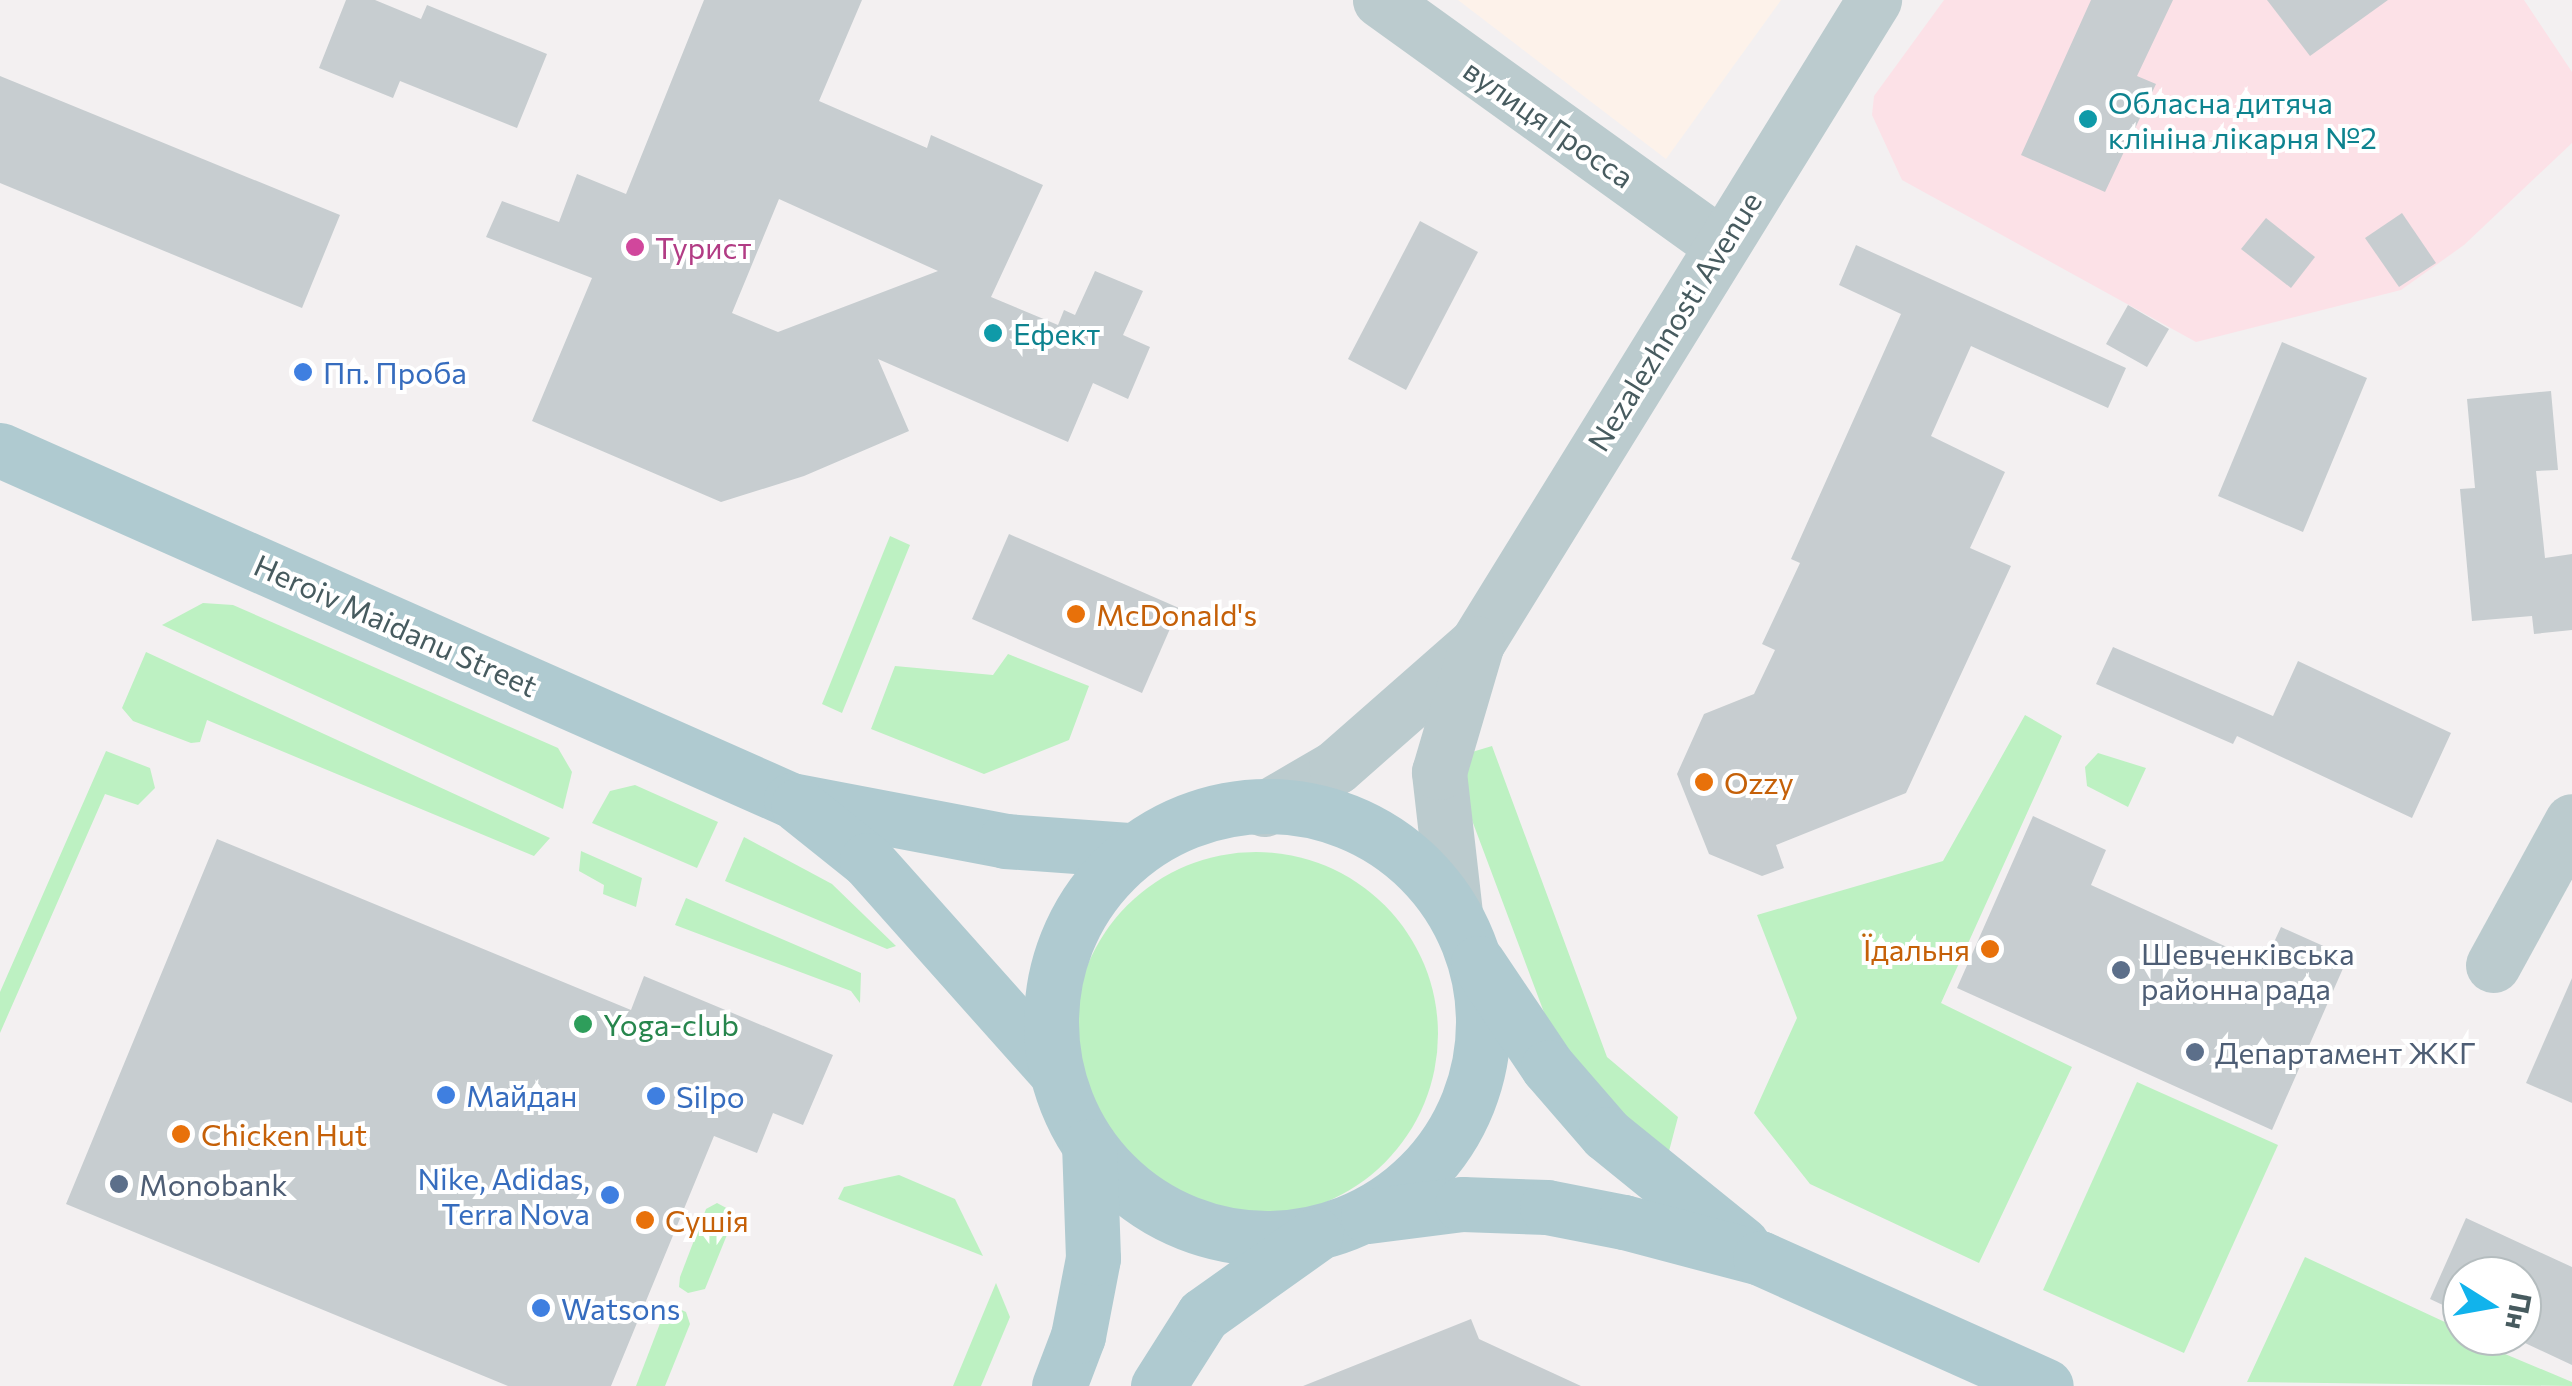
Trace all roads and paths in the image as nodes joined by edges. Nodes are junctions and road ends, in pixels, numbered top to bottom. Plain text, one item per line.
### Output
1 (1380, 0) edge
2 (1874, 0) edge
3 (1718, 244) junction
4 (0, 450) edge
5 (1477, 643) junction
6 (791, 800) junction
7 (1264, 809) junction
8 (2572, 821) edge
9 (1132, 850) junction
10 (1464, 935) junction
11 (2493, 965) dead end
12 (1056, 1072) junction
13 (1089, 1146) junction
14 (1342, 1224) junction
15 (1760, 1258) junction
16 (1059, 1386) edge
17 (1158, 1386) edge
18 (2046, 1386) edge

1 - 3 street, вулиця Гросса
2 - 3 street, Nezalezhnosti Avenue
3 - 5 street, Nezalezhnosti Avenue
4 - 6 main road, Heroiv Maidanu Street
5 - 7 street
5 - 10 street
6 - 9 main road
6 - 12 main road
7 - 9 main road
7 - 10 main road
8 - 11 street
9 - 12 main road
10 - 14 main road
10 - 15 main road
12 - 13 main road
13 - 14 main road
13 - 16 main road
14 - 15 main road
14 - 17 main road
15 - 18 main road

